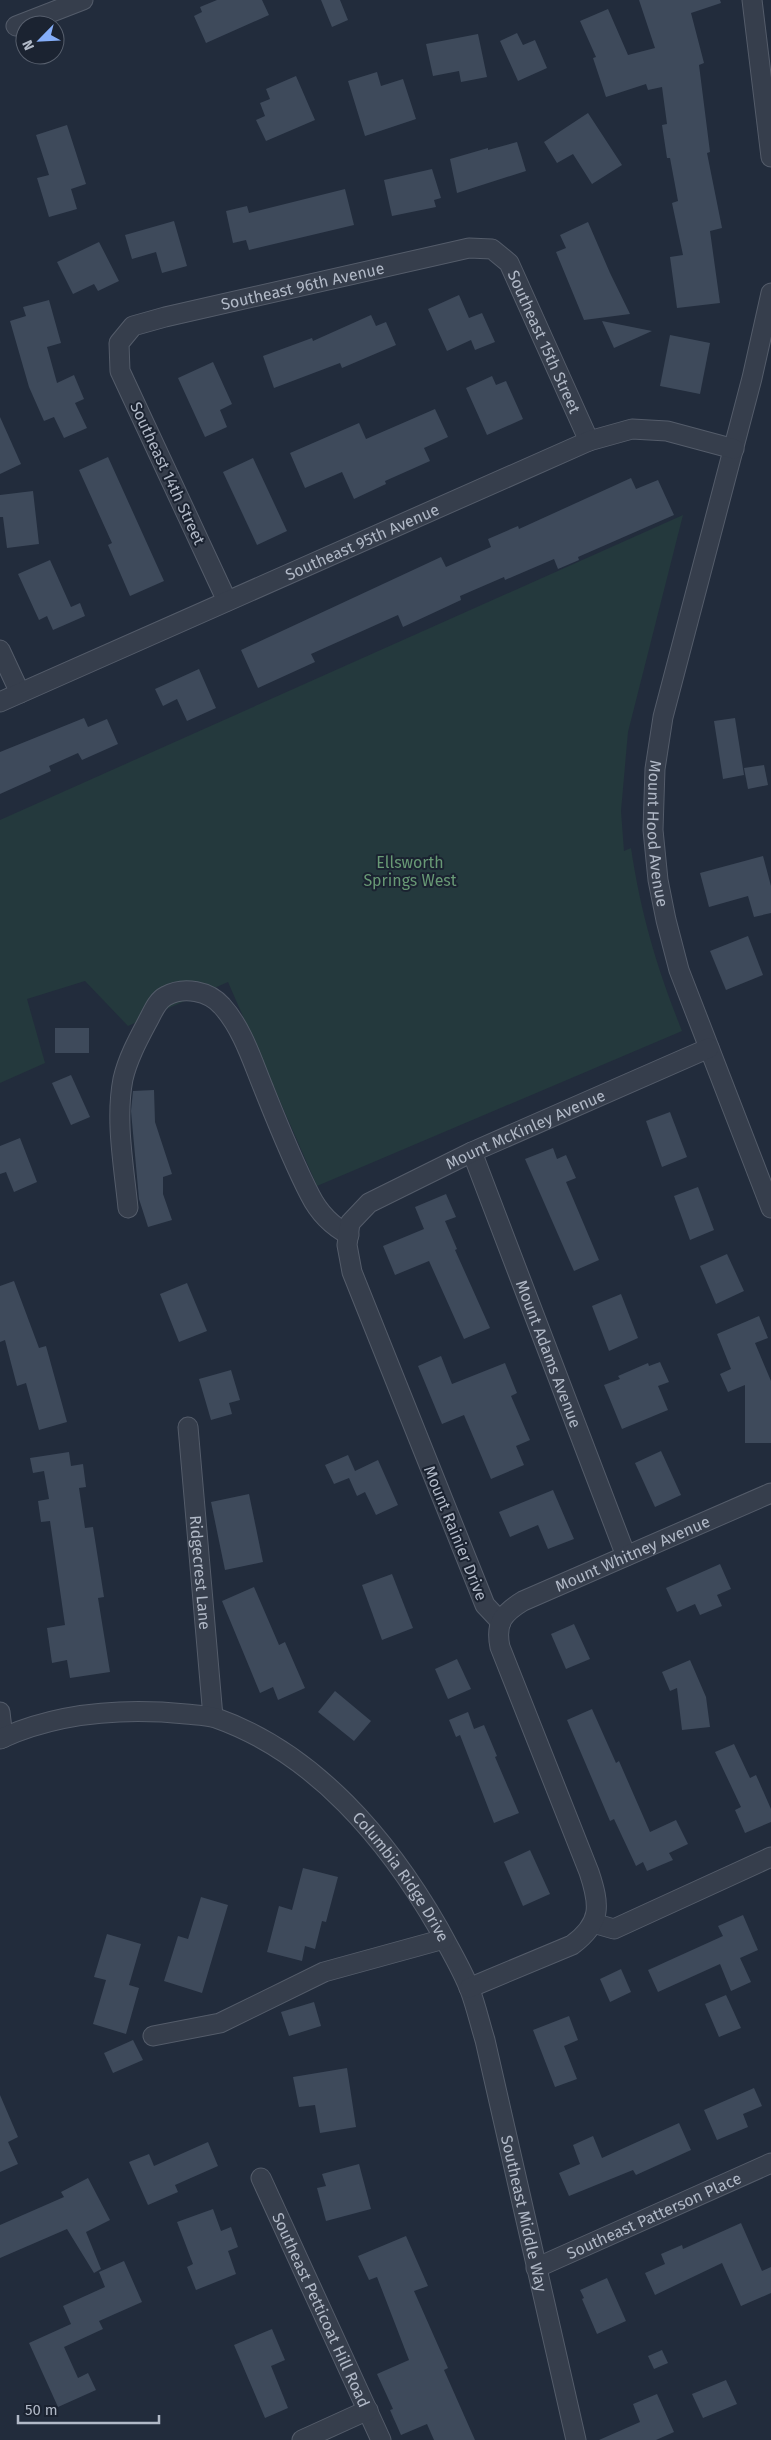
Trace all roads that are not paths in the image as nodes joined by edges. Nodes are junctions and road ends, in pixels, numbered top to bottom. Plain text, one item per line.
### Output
1 (83, 0) edge
2 (752, 0) edge
3 (44, 15) edge
4 (771, 157) edge
5 (492, 249) joint
6 (771, 293) edge
7 (119, 342) joint
8 (589, 441) junction
9 (734, 449) junction
10 (227, 601) junction
11 (0, 650) edge
12 (20, 693) junction
13 (0, 702) edge
14 (709, 1048) junction
15 (472, 1152) junction
16 (128, 1208) dead end
17 (771, 1208) edge
18 (349, 1229) junction
19 (188, 1428) dead end
20 (771, 1493) edge
21 (626, 1556) junction
22 (501, 1622) junction
23 (0, 1712) edge
24 (213, 1717) junction
25 (1, 1738) edge
26 (771, 1857) edge
27 (593, 1923) junction
28 (444, 1939) junction
29 (469, 1988) junction
30 (153, 2036) dead end
31 (771, 2162) edge
32 (261, 2178) dead end
33 (536, 2268) junction
34 (368, 2410) junction
35 (302, 2440) edge
36 (381, 2440) edge
37 (576, 2440) edge

1 - 3 street
2 - 4 street
5 - 7 street, Southeast 96th Avenue
5 - 8 street, Southeast 15th Street
6 - 9 street, Mount Hood Avenue
7 - 10 street, Southeast 14th Street
8 - 9 street, Southeast 95th Avenue
8 - 10 street, Southeast 95th Avenue
9 - 14 street, Mount Hood Avenue
10 - 12 street, Southeast 95th Avenue
11 - 12 street
12 - 13 street, Southeast 95th Avenue
14 - 15 street, Mount McKinley Avenue
14 - 17 street, Mount Hood Avenue
15 - 18 street, Mount McKinley Avenue
15 - 21 street, Mount Adams Avenue
16 - 18 street
18 - 22 street, Mount Rainier Drive
19 - 24 street, Ridgecrest Lane
20 - 21 street, Mount Whitney Avenue
21 - 22 street, Mount Whitney Avenue
22 - 27 street
23 - 25 street
24 - 25 street, Columbia Ridge Drive
24 - 28 street, Columbia Ridge Drive
26 - 27 street
27 - 29 street
28 - 29 street, Columbia Ridge Drive
28 - 30 street
29 - 33 street, Southeast Middle Way
31 - 33 street, Southeast Patterson Place
32 - 34 street, Southeast Petticoat Hill Road
33 - 37 street, Southeast Middle Way
34 - 35 street
34 - 36 street, Southeast Petticoat Hill Road

